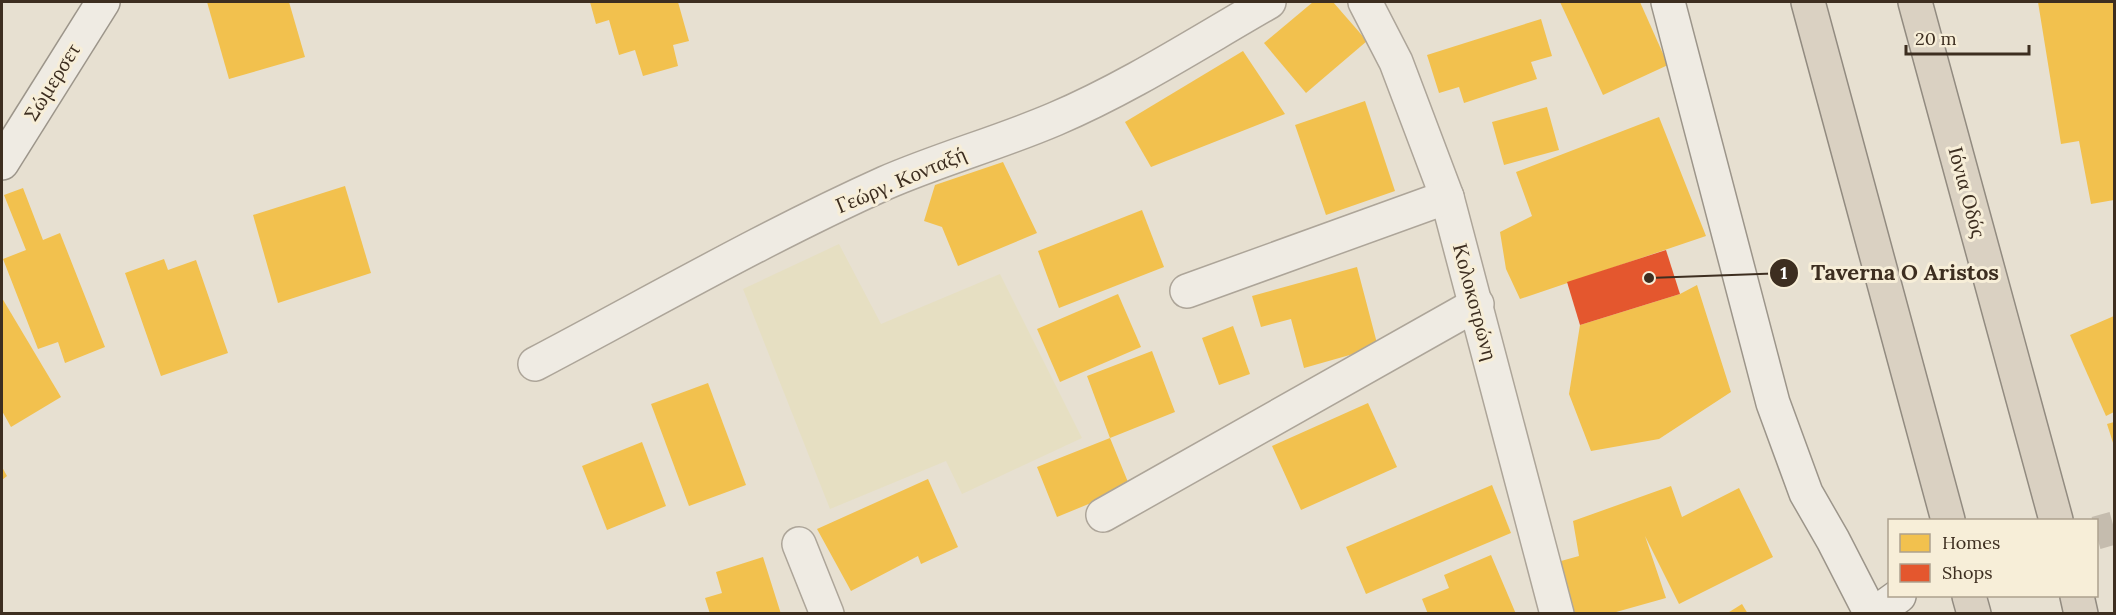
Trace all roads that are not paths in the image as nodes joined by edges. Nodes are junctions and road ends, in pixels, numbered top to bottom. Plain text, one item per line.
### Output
1 (103, 2) edge
2 (1269, 2) edge
3 (1365, 2) edge
4 (1668, 2) edge
5 (1808, 2) edge
6 (1915, 2) edge
7 (2, 163) edge
8 (1447, 197) junction
9 (1187, 291) dead end
10 (1476, 304) junction
11 (535, 364) dead end
12 (1103, 515) dead end
13 (1948, 519) edge
14 (2056, 519) edge
15 (800, 544) dead end
16 (1898, 597) edge
17 (1969, 597) edge
18 (2077, 597) edge
19 (827, 614) edge
20 (1557, 614) edge
21 (1873, 614) edge
22 (1974, 614) edge
23 (2081, 614) edge

1 - 7 street, Σώμερσετ
2 - 11 street, Γεώργ. Κονταξή
3 - 8 street, Κολοκοτρώνη
4 - 21 street
5 - 13 highway
6 - 14 highway, Ιόνια Οδός
8 - 9 street
8 - 10 street, Κολοκοτρώνη
10 - 12 street
10 - 20 street, Κολοκοτρώνη
15 - 19 street
16 - 21 street
17 - 22 highway
18 - 23 highway

